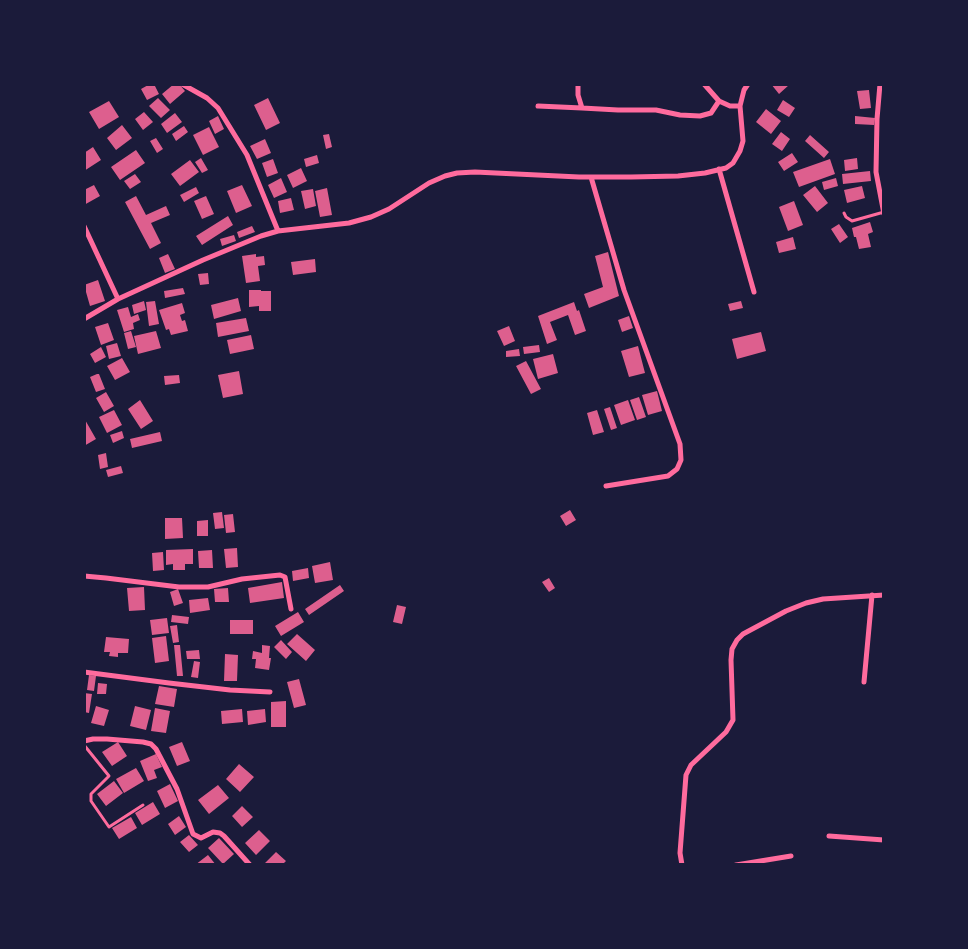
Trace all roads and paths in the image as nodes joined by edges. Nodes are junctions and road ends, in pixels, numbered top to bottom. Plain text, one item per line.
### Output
1 (182, 84) edge
2 (578, 84) edge
3 (704, 84) edge
4 (748, 84) edge
5 (880, 84) edge
6 (719, 101) junction
7 (538, 106) dead end
8 (740, 106) junction
9 (582, 108) junction
10 (719, 169) junction
11 (591, 177) junction
12 (844, 213) dead end
13 (884, 213) edge
14 (84, 226) edge
15 (278, 231) junction
16 (754, 292) dead end
17 (118, 299) junction
18 (84, 319) edge
19 (606, 486) dead end
20 (84, 576) edge
21 (872, 595) junction
22 (884, 595) edge
23 (291, 609) dead end
24 (84, 672) edge
25 (864, 682) dead end
26 (270, 692) dead end
27 (84, 743) edge
28 (143, 805) dead end
29 (829, 836) dead end
30 (884, 840) edge
31 (791, 856) dead end
32 (250, 865) edge
33 (682, 865) edge
34 (736, 865) edge

1 - 15 street
2 - 9 street
3 - 6 street
4 - 8 street
5 - 13 street
6 - 8 street
6 - 9 street
7 - 9 street
8 - 10 street
10 - 11 street
10 - 16 street
11 - 15 street
11 - 19 street
12 - 13 lane
14 - 17 street
15 - 17 street
17 - 18 street
20 - 23 street
21 - 22 street
21 - 25 street
21 - 33 street
24 - 26 street
27 - 28 lane
27 - 32 street
29 - 30 street
31 - 34 street

